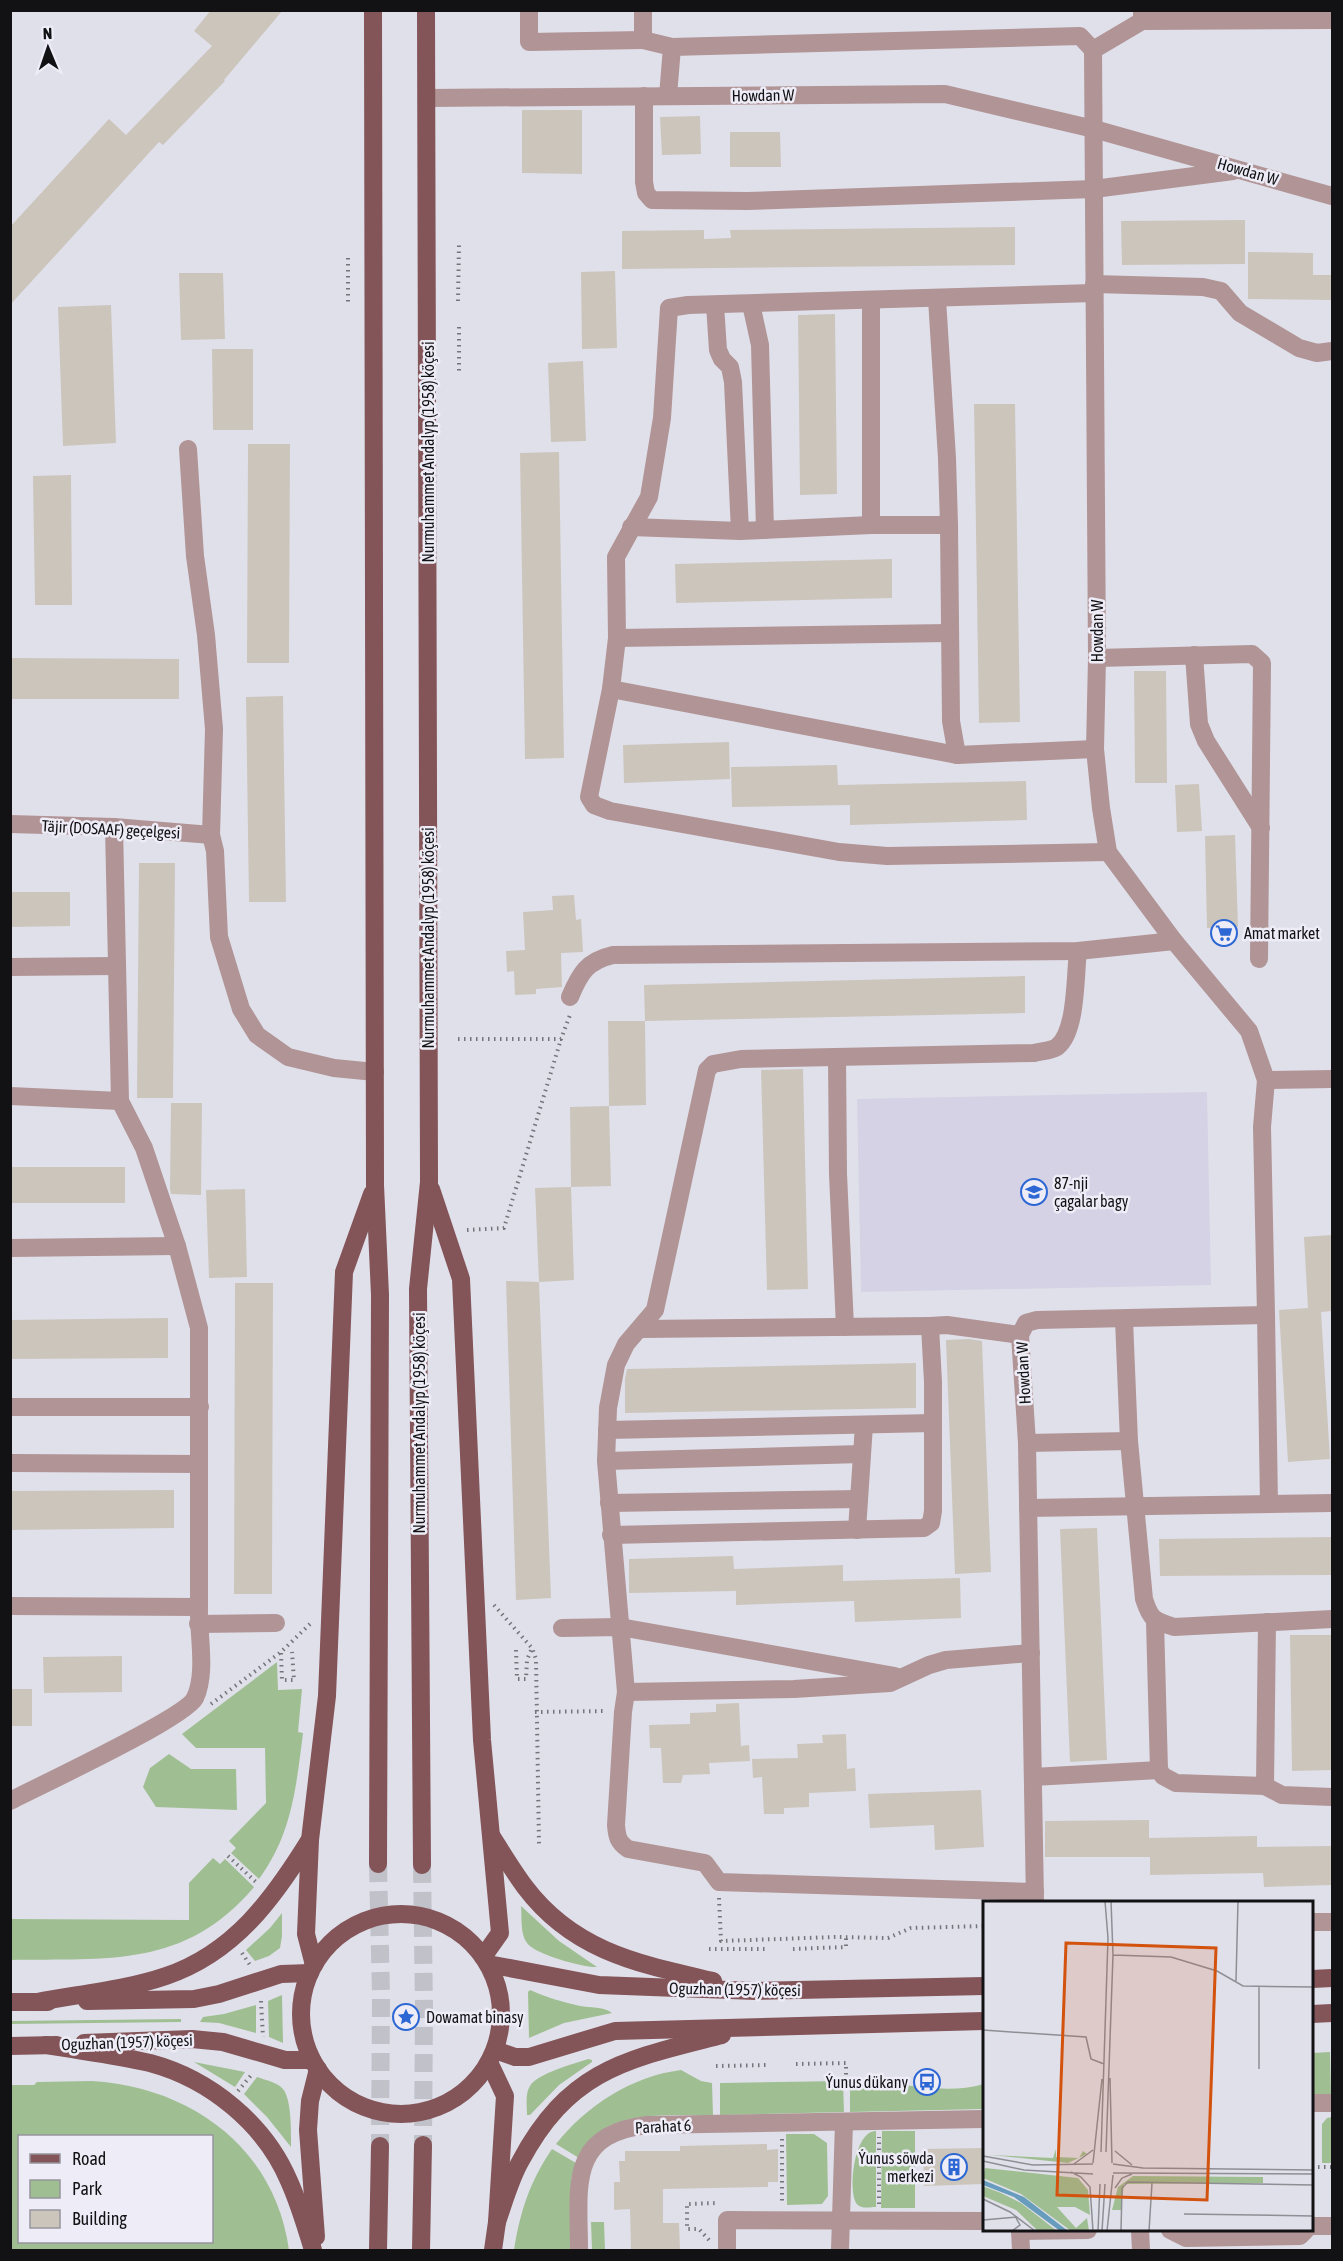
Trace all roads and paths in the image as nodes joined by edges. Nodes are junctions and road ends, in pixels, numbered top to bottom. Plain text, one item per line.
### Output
1 (373, 10) edge
2 (426, 10) edge
3 (529, 10) edge
4 (643, 10) edge
5 (1142, 16) edge
6 (1332, 20) edge
7 (642, 40) junction
8 (672, 46) junction
9 (1093, 50) junction
10 (644, 96) junction
11 (668, 96) junction
12 (428, 98) junction
13 (1094, 129) junction
14 (1242, 169) junction
15 (1094, 189) junction
16 (1332, 196) edge
17 (459, 243) dead end
18 (348, 258) dead end
19 (1094, 288) junction
20 (937, 298) junction
21 (458, 301) dead end
22 (871, 301) junction
23 (348, 302) dead end
24 (751, 304) junction
25 (715, 305) junction
26 (459, 327) dead end
27 (1332, 351) edge
28 (459, 372) dead end
29 (188, 449) dead end
30 (871, 525) junction
31 (949, 525) junction
32 (631, 527) junction
33 (765, 530) junction
34 (740, 531) junction
35 (949, 633) junction
36 (617, 638) junction
37 (1194, 656) junction
38 (1097, 658) junction
39 (611, 689) junction
40 (1095, 749) junction
41 (957, 755) junction
42 (10, 824) edge
43 (114, 827) junction
44 (1261, 829) junction
45 (211, 835) junction
46 (1108, 852) junction
47 (1174, 941) junction
48 (1078, 951) junction
49 (1259, 959) dead end
50 (117, 966) junction
51 (10, 967) edge
52 (572, 992) joint
53 (458, 1039) dead end
54 (561, 1039) junction
55 (837, 1056) junction
56 (375, 1072) junction
57 (1332, 1079) edge
58 (1266, 1080) junction
59 (10, 1096) edge
60 (120, 1101) junction
61 (429, 1182) junction
62 (375, 1185) junction
63 (467, 1230) dead end
64 (177, 1246) junction
65 (10, 1248) edge
66 (1266, 1315) junction
67 (1124, 1320) junction
68 (930, 1326) junction
69 (845, 1327) junction
70 (641, 1329) junction
71 (1020, 1335) junction
72 (10, 1407) edge
73 (200, 1407) junction
74 (933, 1423) junction
75 (864, 1425) junction
76 (607, 1430) junction
77 (1129, 1441) junction
78 (1027, 1443) junction
79 (862, 1454) junction
80 (606, 1461) junction
81 (10, 1462) edge
82 (199, 1464) junction
83 (859, 1499) junction
84 (609, 1503) junction
85 (1332, 1503) edge
86 (1269, 1504) junction
87 (1135, 1506) junction
88 (1028, 1508) junction
89 (857, 1530) junction
90 (611, 1535) junction
91 (490, 1603) dead end
92 (10, 1606) edge
93 (199, 1615) junction
94 (1332, 1618) edge
95 (1155, 1621) junction
96 (1267, 1622) junction
97 (276, 1623) dead end
98 (310, 1624) dead end
99 (620, 1627) junction
100 (562, 1628) dead end
101 (532, 1648) junction
102 (516, 1650) dead end
103 (281, 1652) junction
104 (292, 1652) dead end
105 (1031, 1653) junction
106 (901, 1677) junction
107 (626, 1692) junction
108 (194, 1700) junction
109 (535, 1712) junction
110 (623, 1712) junction
111 (1159, 1770) junction
112 (1033, 1777) junction
113 (1265, 1786) junction
114 (1332, 1797) edge
115 (10, 1801) edge
116 (491, 1835) junction
117 (310, 1840) junction
118 (539, 1844) dead end
119 (228, 1856) dead end
120 (378, 1864) tunnel mouth
121 (422, 1865) tunnel mouth
122 (719, 1882) junction
123 (260, 1887) dead end
124 (1035, 1897) edge
125 (1313, 1922) edge
126 (1332, 1922) edge
127 (983, 1926) edge
128 (846, 1937) junction
129 (709, 1949) dead end
130 (766, 1949) dead end
131 (793, 1949) dead end
132 (241, 1953) dead end
133 (485, 1961) junction
134 (250, 1965) dead end
135 (312, 1969) junction
136 (1332, 1978) edge
137 (1313, 1979) edge
138 (983, 1986) edge
139 (756, 1991) junction
140 (261, 2001) dead end
141 (10, 2002) edge
142 (37, 2002) junction
143 (1332, 2013) edge
144 (1313, 2014) edge
145 (983, 2021) edge
146 (754, 2027) junction
147 (263, 2037) dead end
148 (46, 2045) junction
149 (10, 2046) edge
150 (492, 2056) junction
151 (315, 2064) junction
152 (796, 2064) dead end
153 (769, 2065) dead end
154 (716, 2066) dead end
155 (253, 2073) dead end
156 (846, 2076) dead end
157 (236, 2093) dead end
158 (1313, 2103) edge
159 (1332, 2103) edge
160 (983, 2119) edge
161 (844, 2122) junction
162 (879, 2131) dead end
163 (782, 2133) dead end
164 (423, 2145) tunnel mouth
165 (380, 2146) tunnel mouth
166 (1313, 2167) edge
167 (1332, 2167) edge
168 (723, 2203) dead end
169 (771, 2203) dead end
170 (879, 2207) dead end
171 (841, 2220) junction
172 (983, 2221) edge
173 (497, 2222) junction
174 (1332, 2226) edge
175 (1020, 2231) edge
176 (1140, 2231) edge
177 (1174, 2231) edge
178 (1304, 2236) edge
179 (719, 2248) edge
180 (313, 2250) edge
181 (317, 2250) edge
182 (378, 2250) edge
183 (421, 2250) edge
184 (492, 2250) edge
185 (579, 2250) edge
186 (840, 2250) edge
187 (1021, 2250) edge
188 (1141, 2250) edge

1 - 56 main road
2 - 12 main road, Nurmuhammet Andalyp (1958) köçesi
3 - 7 street
4 - 7 street
5 - 6 street
5 - 9 street
7 - 8 street
8 - 9 street
8 - 11 street
9 - 13 street, Howdan W
10 - 11 street, Howdan W
10 - 12 street, Howdan W
10 - 15 street
11 - 13 street, Howdan W
12 - 61 main road, Nurmuhammet Andalyp (1958) köçesi
13 - 14 street, Howdan W
13 - 15 street, Howdan W
14 - 15 street
14 - 16 street, Howdan W
15 - 19 street, Howdan W
17 - 21 path
18 - 23 path
19 - 20 street
19 - 27 street
19 - 38 street, Howdan W
20 - 22 street
20 - 31 street
22 - 24 street
22 - 30 street
24 - 25 street
24 - 33 street
25 - 32 street
25 - 34 street
26 - 28 path
29 - 45 street
30 - 31 street
30 - 33 street
31 - 35 street
32 - 34 street
32 - 36 street
33 - 34 street
35 - 36 street
35 - 41 street
36 - 39 street
37 - 38 street
37 - 44 street
37 - 44 street
38 - 40 street, Howdan W
39 - 41 street
39 - 46 street
40 - 41 street
40 - 46 street, Howdan W
42 - 43 street, Täjir (DOSAAF) geçelgesi
43 - 45 street, Täjir (DOSAAF) geçelgesi
43 - 50 street
44 - 49 street
45 - 56 street
46 - 47 street, Howdan W
47 - 48 street
47 - 58 street, Howdan W
48 - 52 street
48 - 55 street
50 - 51 street
50 - 60 street
52 - 54 path
53 - 54 path
54 - 63 path
55 - 69 street
55 - 70 street
56 - 62 main road
57 - 58 street
58 - 66 street, Howdan W
59 - 60 street
60 - 64 street
61 - 116 main road
61 - 121 main road, Nurmuhammet Andalyp (1958) köçesi
62 - 117 main road
62 - 120 main road
64 - 65 street
64 - 73 street
66 - 67 street, Howdan W
66 - 86 street
67 - 71 street, Howdan W
67 - 77 street
68 - 69 street
68 - 71 street
68 - 74 street
69 - 70 street
70 - 76 street
71 - 78 street, Howdan W
72 - 73 street
73 - 82 street
74 - 75 street
74 - 89 street
75 - 76 street
75 - 79 street
76 - 80 street
77 - 78 street
77 - 87 street
78 - 88 street, Howdan W
79 - 80 street
79 - 83 street
80 - 84 street
81 - 82 street
82 - 93 street
83 - 84 street
83 - 89 street
84 - 90 street
85 - 86 street
86 - 87 street
87 - 88 street
87 - 95 street
88 - 105 street, Howdan W
89 - 90 street
90 - 99 street
91 - 101 path
92 - 93 street
93 - 97 street
93 - 108 street
94 - 96 street
95 - 96 street
95 - 111 street
96 - 113 street
98 - 103 path
99 - 100 street
99 - 106 street
99 - 107 street
101 - 102 path
101 - 109 path
103 - 104 path
103 - 108 path
105 - 106 street
105 - 112 street, Howdan W
106 - 107 street
107 - 110 street
108 - 115 street
109 - 110 path
109 - 118 path
110 - 122 street
111 - 112 street
111 - 113 street
112 - 124 street, Howdan W
113 - 114 street
116 - 133 main road
116 - 139 main road
117 - 135 main road
117 - 142 main road
119 - 123 path
122 - 124 street
122 - 128 path
125 - 126 street
127 - 128 path
128 - 131 path
129 - 130 path
132 - 134 path
133 - 135 main road
133 - 139 main road, Oguzhan (1957) köçesi
133 - 150 main road
135 - 142 main road
135 - 151 main road
136 - 137 main road
138 - 139 main road, Oguzhan (1957) köçesi
140 - 147 path
141 - 142 main road
143 - 144 main road
145 - 146 main road
146 - 150 main road
146 - 173 main road
148 - 149 main road, Oguzhan (1957) köçesi
148 - 151 main road, Oguzhan (1957) köçesi
148 - 180 main road
150 - 151 main road
150 - 173 main road
151 - 181 main road
152 - 156 path
153 - 154 path
155 - 157 path
158 - 159 street
160 - 161 street, Parahat 6
161 - 171 street
161 - 185 street, Parahat 6
162 - 170 path
163 - 169 path
164 - 183 main road
165 - 182 main road
166 - 167 path
168 - 179 path
171 - 172 street
171 - 179 street
171 - 186 street
173 - 184 main road
174 - 178 street
175 - 187 street
176 - 188 street
177 - 178 street

